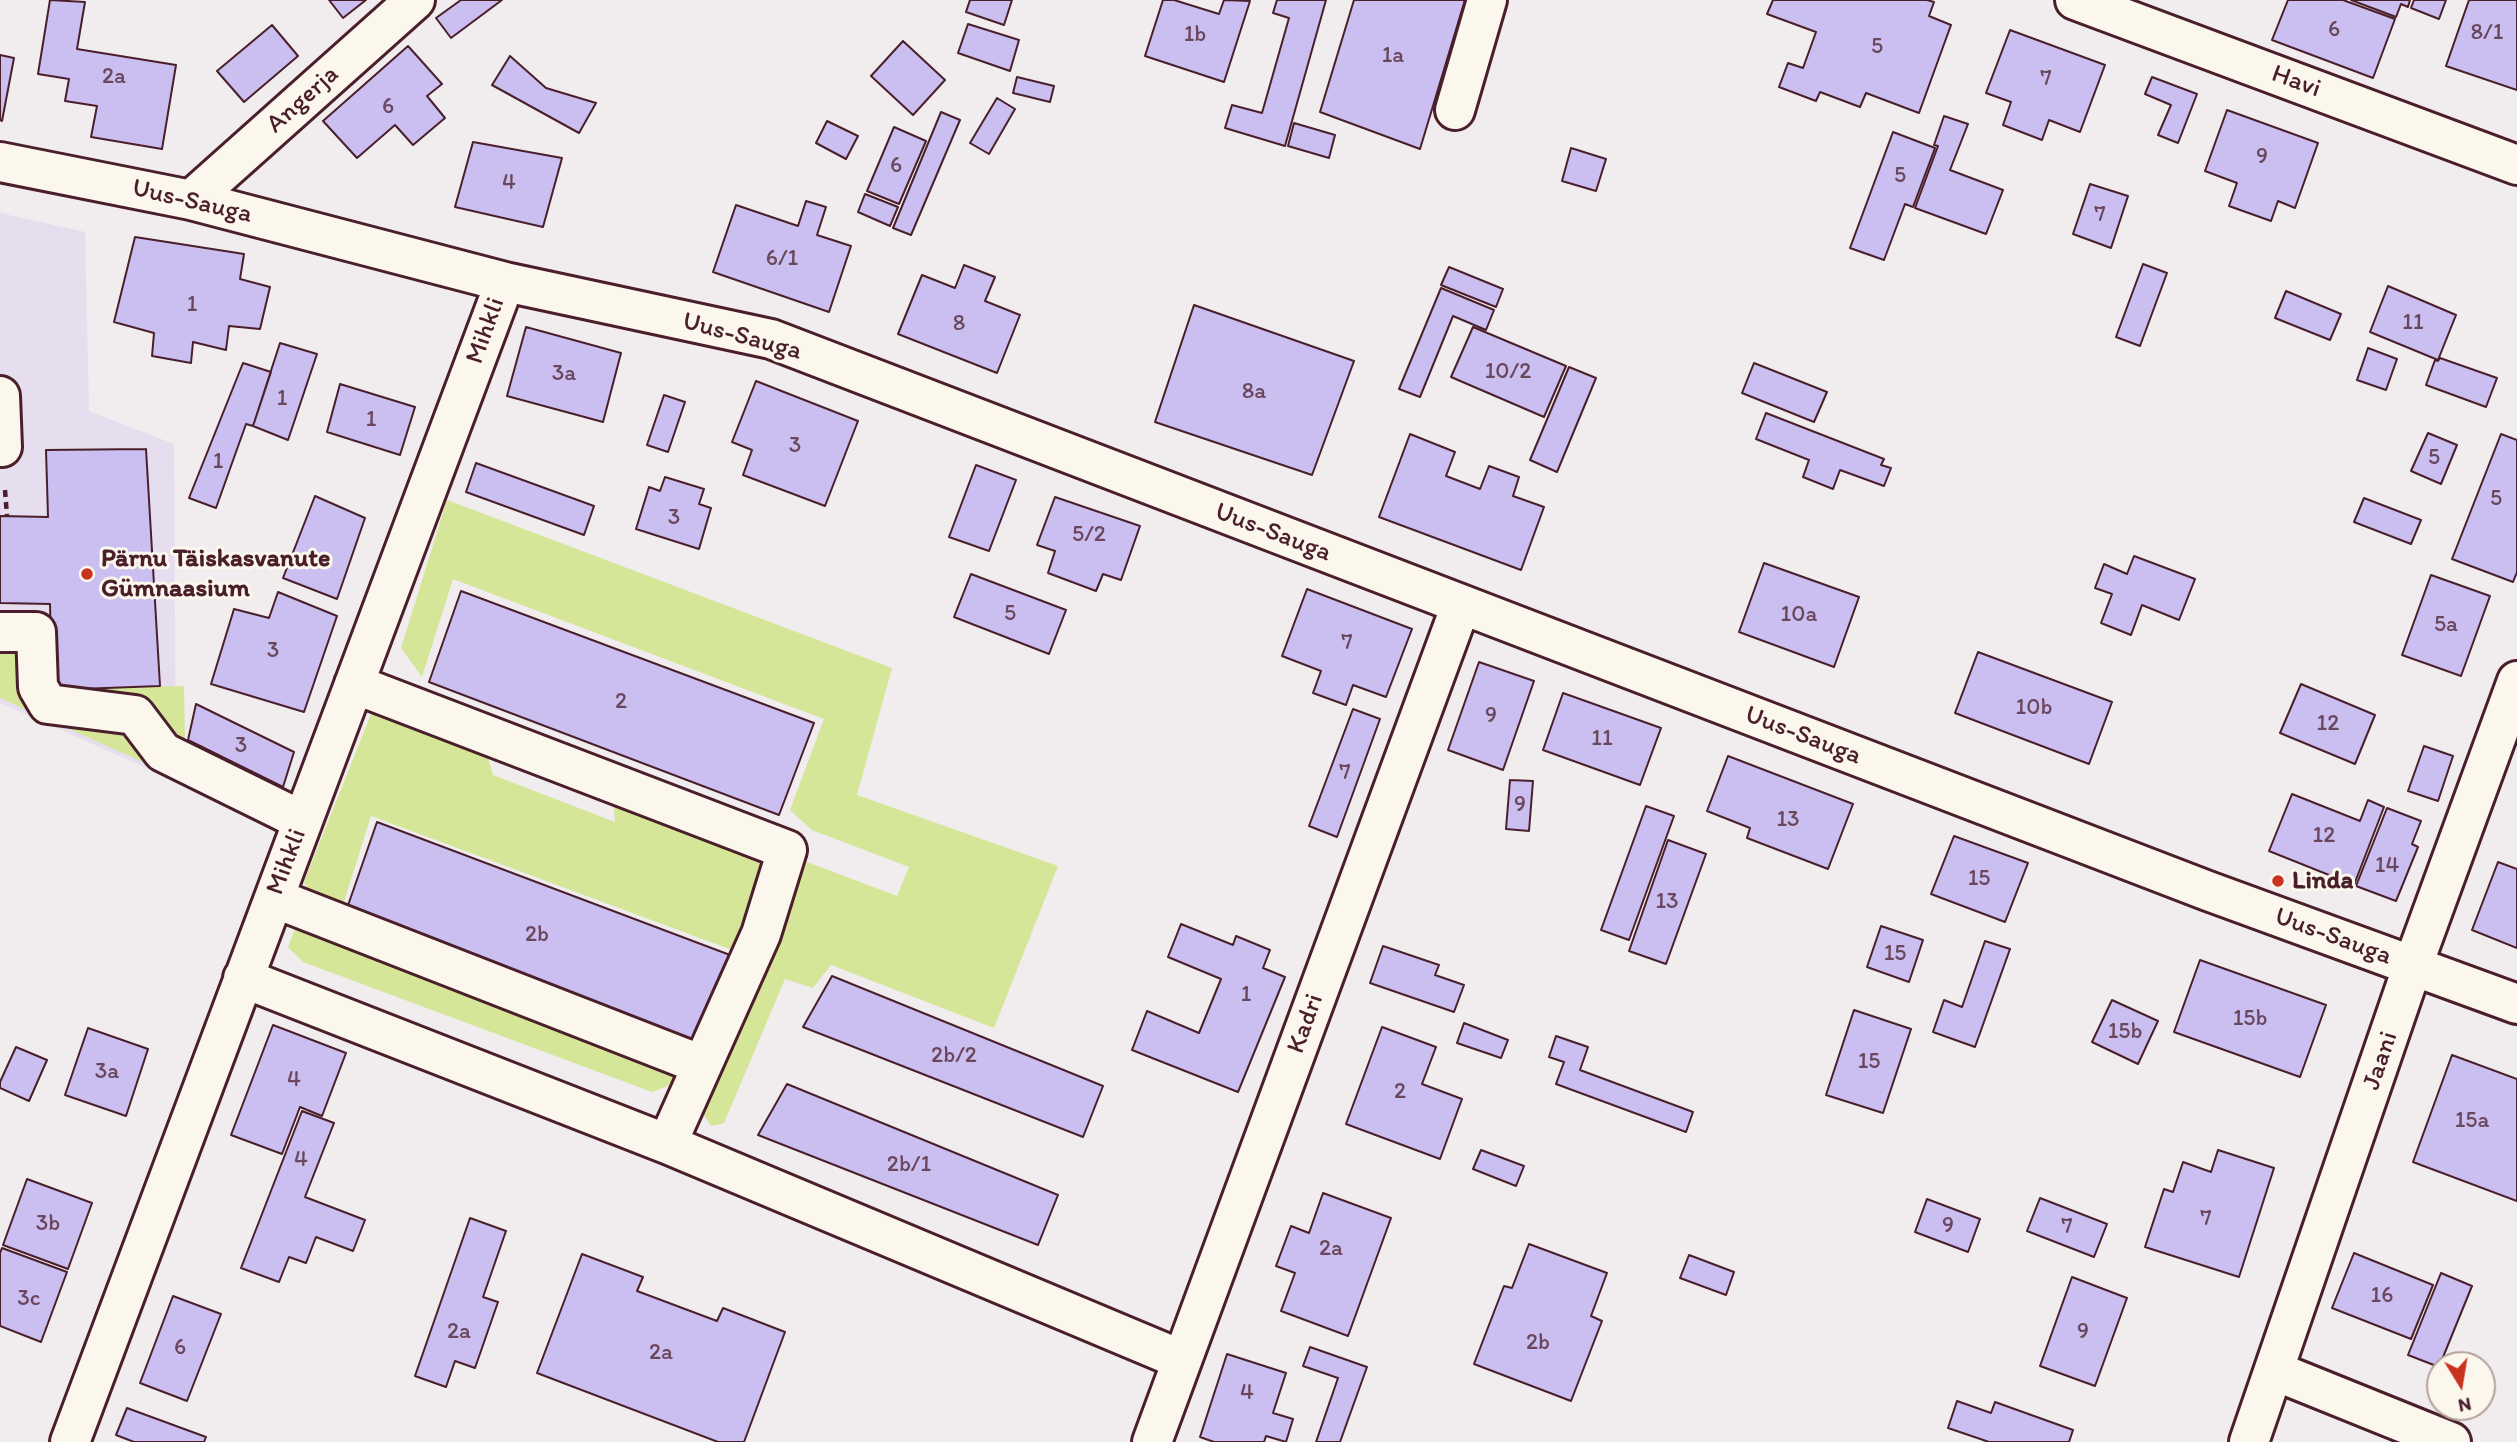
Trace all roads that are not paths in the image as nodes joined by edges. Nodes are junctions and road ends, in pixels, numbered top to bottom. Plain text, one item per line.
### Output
1 (415, 0) edge
2 (1487, 0) edge
3 (2075, 0) edge
4 (1455, 110) dead end
5 (0, 162) edge
6 (2517, 165) edge
7 (191, 200) junction
8 (505, 282) junction
9 (0, 396) edge
10 (2, 447) dead end
11 (1461, 606) junction
12 (0, 632) edge
13 (2517, 681) edge
14 (354, 684) junction
15 (303, 821) junction
16 (274, 898) junction
17 (2413, 965) junction
18 (243, 978) junction
19 (2517, 1004) edge
20 (702, 1065) junction
21 (667, 1144) junction
22 (1182, 1360) junction
23 (2275, 1371) junction
24 (70, 1442) edge
25 (1152, 1442) edge
26 (2249, 1442) edge
27 (2451, 1442) edge

1 - 7 street, Angerja
2 - 4 street
3 - 6 street, Havi
5 - 7 street, Uus-Sauga
7 - 8 street, Uus-Sauga
8 - 11 street, Uus-Sauga
8 - 14 street, Mihkli
9 - 10 street
11 - 17 street, Uus-Sauga
11 - 22 street, Kadri
12 - 15 street
13 - 17 street, Jaani
14 - 15 street, Mihkli
14 - 20 street
15 - 16 street, Mihkli
16 - 18 street, Mihkli
16 - 20 street
17 - 19 street, Uus-Sauga
17 - 23 street, Jaani
18 - 21 street
18 - 24 street, Mihkli
20 - 21 street
21 - 22 street
22 - 25 street, Kadri
23 - 26 street, Jaani
23 - 27 street

